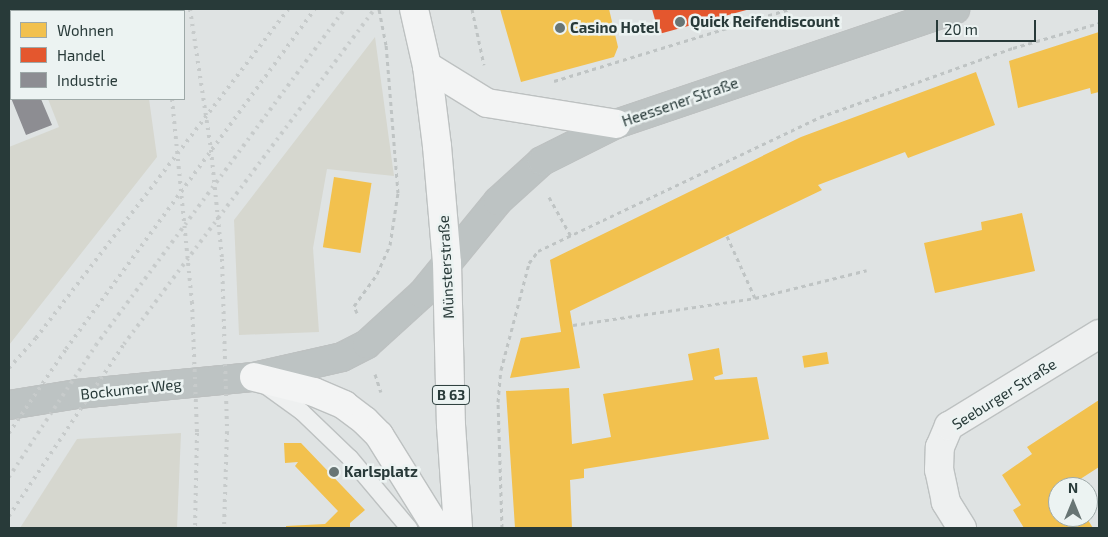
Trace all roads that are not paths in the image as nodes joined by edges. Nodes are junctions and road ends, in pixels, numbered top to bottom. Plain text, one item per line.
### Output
1 (414, 9) edge
2 (955, 9) edge
3 (427, 66) junction
4 (616, 124) junction
5 (447, 262) junction
6 (1099, 334) edge
7 (254, 377) junction
8 (9, 405) edge
9 (410, 528) edge
10 (437, 528) edge
11 (458, 528) edge
12 (962, 528) edge

1 - 3 main road, Münsterstraße / B 63
2 - 4 main road, Heessener Straße
3 - 4 main road
3 - 5 main road, Münsterstraße / B 63
4 - 5 main road, Heessener Straße
5 - 7 main road, Bockumer Weg
5 - 11 main road, Münsterstraße / B 63
6 - 12 street, Seeburger Straße
7 - 8 main road, Bockumer Weg
7 - 9 lane
7 - 10 main road, Bockumer Weg

